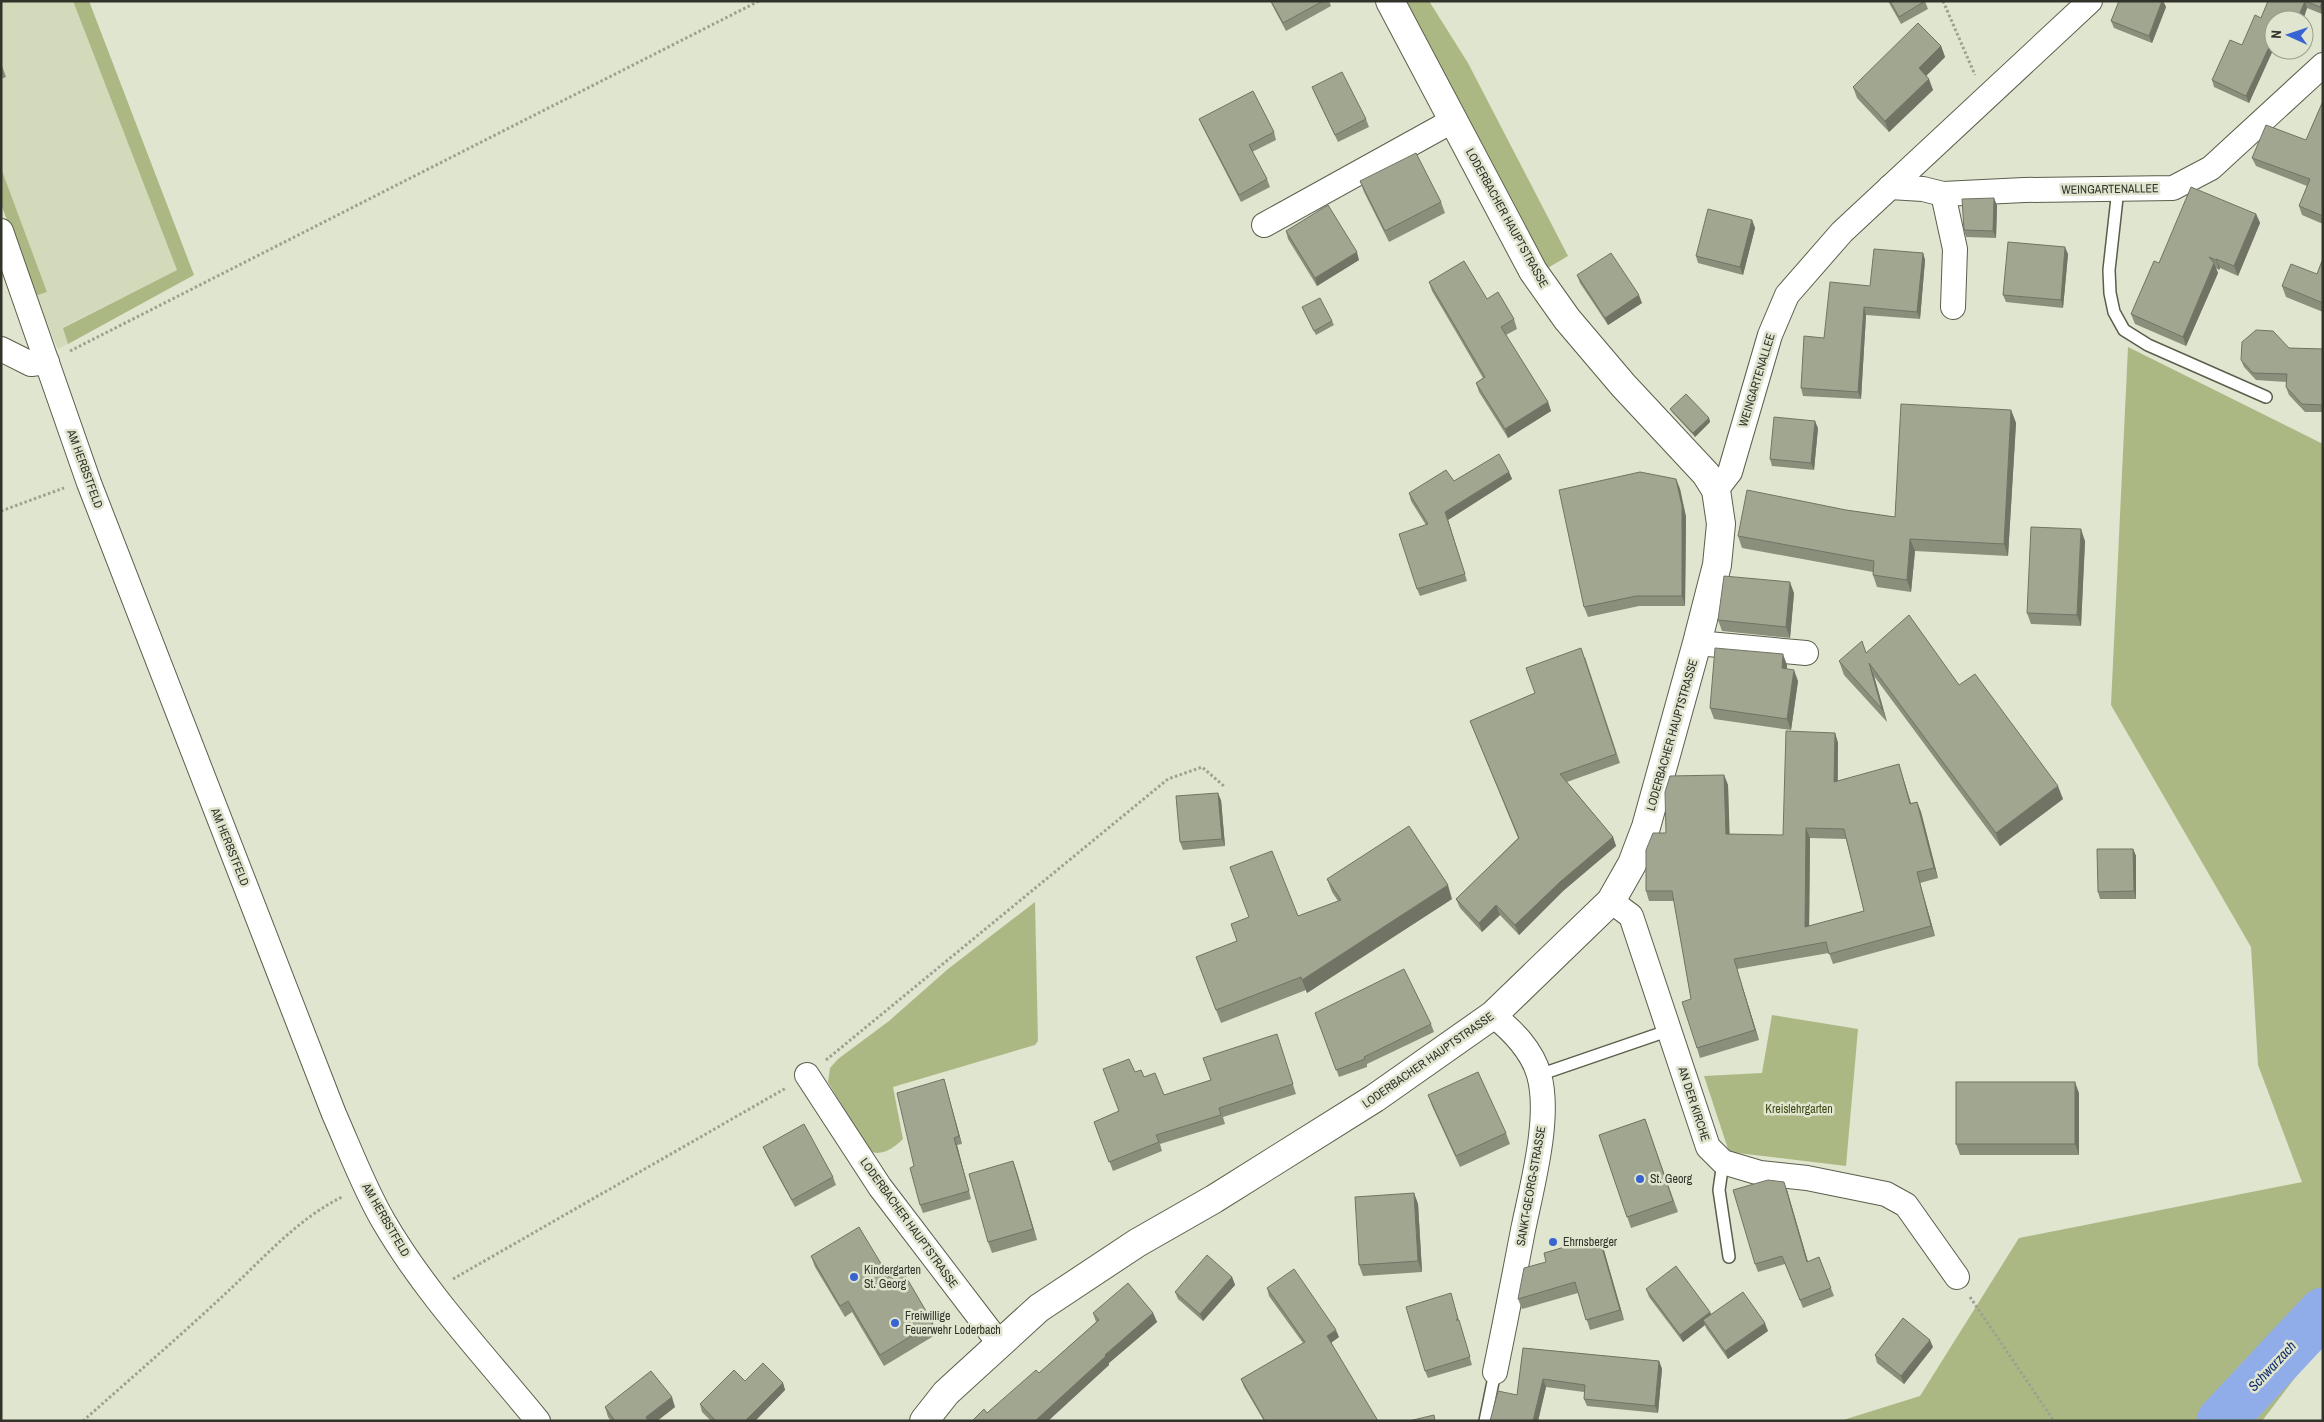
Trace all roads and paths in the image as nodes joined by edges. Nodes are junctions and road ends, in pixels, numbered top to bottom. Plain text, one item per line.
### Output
1 (759, 1) edge
2 (1390, 1) edge
3 (1943, 1) edge
4 (2090, 1) edge
5 (2323, 65) edge
6 (1985, 99) junction
7 (1452, 121) junction
8 (1890, 187) junction
9 (2118, 189) junction
10 (1943, 194) junction
11 (1264, 225) dead end
12 (1, 230) edge
13 (1953, 308) dead end
14 (1, 349) edge
15 (47, 362) junction
16 (2266, 397) dead end
17 (89, 483) junction
18 (1716, 490) junction
19 (1, 511) edge
20 (1697, 644) junction
21 (1806, 653) dead end
22 (1224, 787) dead end
23 (1611, 901) junction
24 (1494, 1015) junction
25 (1670, 1030) junction
26 (807, 1075) junction
27 (1539, 1075) junction
28 (1723, 1162) junction
29 (365, 1186) junction
30 (1729, 1258) dead end
31 (1957, 1277) joint
32 (432, 1291) junction
33 (999, 1343) junction
34 (1496, 1372) joint
35 (83, 1421) edge
36 (538, 1421) edge
37 (924, 1421) edge
38 (1485, 1421) edge
39 (2054, 1421) edge

1 - 15 path
2 - 7 street, LODERBACHER HAUPTSTRASSE
3 - 6 path
4 - 6 street, WEINGARTENALLEE
5 - 9 street, WEINGARTENALLEE
6 - 8 street, WEINGARTENALLEE
7 - 11 street
7 - 18 street, LODERBACHER HAUPTSTRASSE
8 - 10 street, WEINGARTENALLEE
8 - 18 street, WEINGARTENALLEE
9 - 10 street, WEINGARTENALLEE
9 - 16 lane
10 - 13 street
12 - 15 street, AM HERBSTFELD
14 - 15 street
15 - 17 street, AM HERBSTFELD
17 - 19 path
17 - 29 street, AM HERBSTFELD
18 - 20 street, LODERBACHER HAUPTSTRASSE
20 - 21 street, LODERBACHER HAUPTSTRASSE
20 - 23 street, LODERBACHER HAUPTSTRASSE
22 - 26 path
23 - 24 street, LODERBACHER HAUPTSTRASSE
23 - 25 street, AN DER KIRCHE
24 - 27 street, SANKT-GEORG-STRASSE
24 - 33 street, LODERBACHER HAUPTSTRASSE
25 - 27 lane
25 - 28 street, AN DER KIRCHE
26 - 32 path
26 - 33 street, LODERBACHER HAUPTSTRASSE
27 - 34 street, SANKT-GEORG-STRASSE
28 - 30 lane
28 - 31 street
29 - 32 street, AM HERBSTFELD
29 - 35 path
31 - 39 path
32 - 36 street, AM HERBSTFELD
33 - 37 street, LODERBACHER HAUPTSTRASSE
34 - 38 lane

